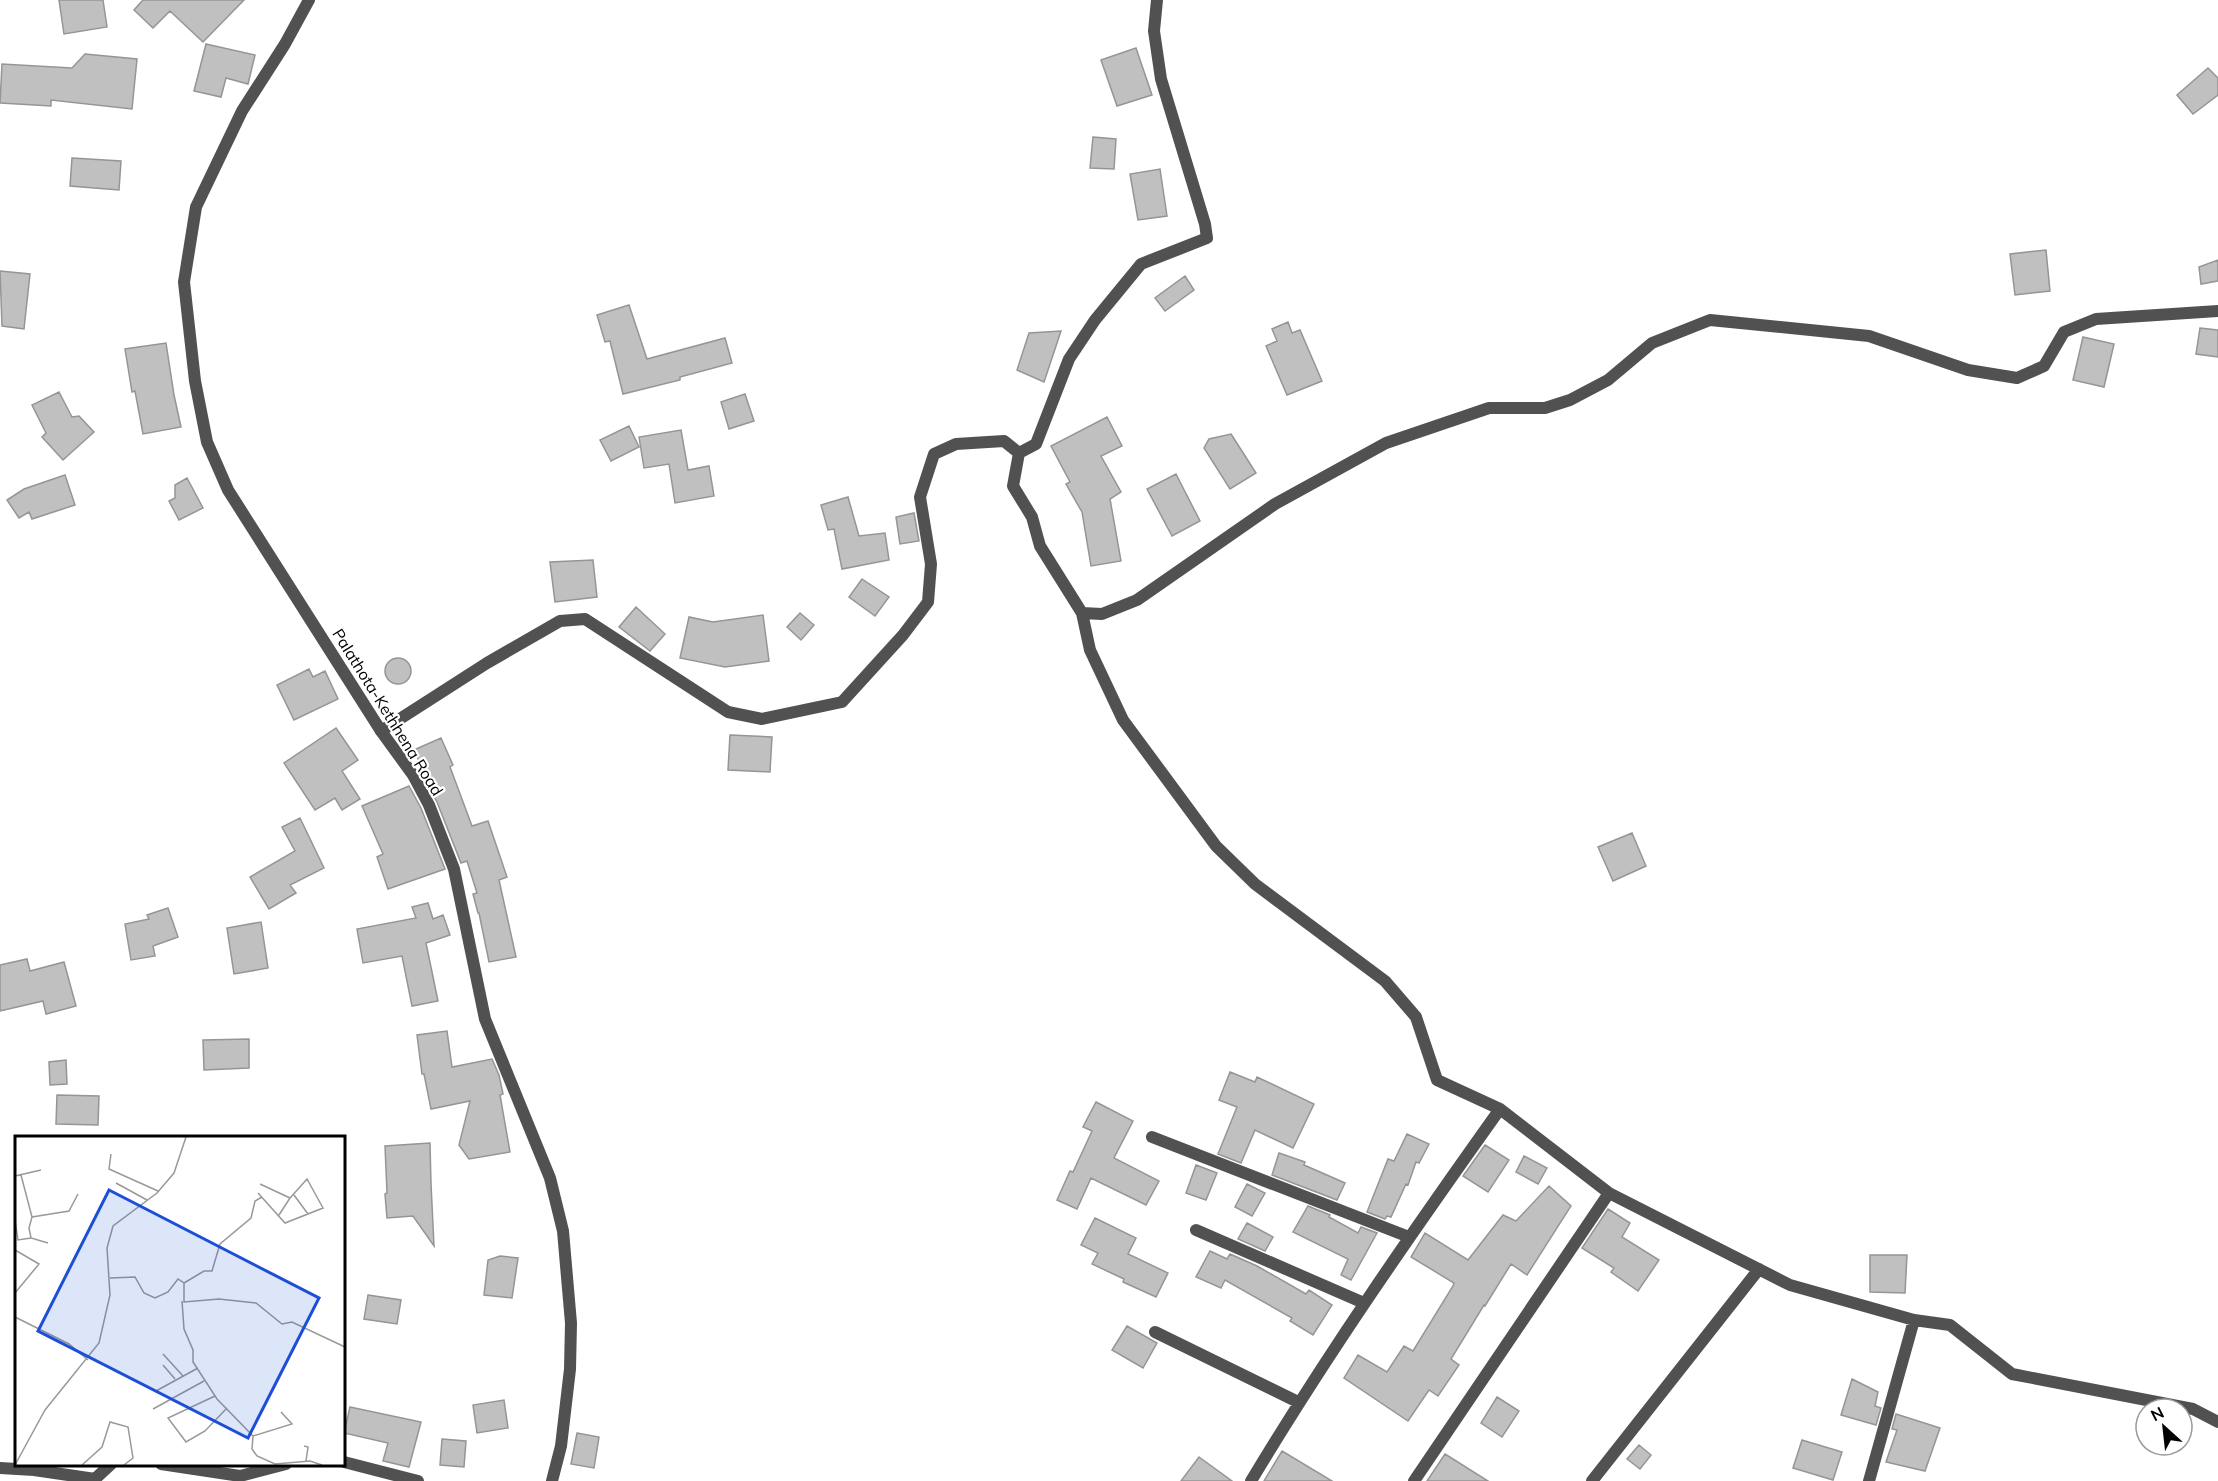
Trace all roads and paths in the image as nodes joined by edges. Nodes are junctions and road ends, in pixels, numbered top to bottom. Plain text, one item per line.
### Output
1 (309, 0) edge
2 (1157, 0) edge
3 (2218, 311) edge
4 (1019, 453) junction
5 (1082, 613) junction
6 (381, 731) junction
7 (1500, 1109) junction
8 (1152, 1137) dead end
9 (1610, 1193) junction
10 (1196, 1230) dead end
11 (1409, 1237) junction
12 (1759, 1269) junction
13 (1364, 1303) junction
14 (1914, 1320) junction
15 (1155, 1332) dead end
16 (1298, 1402) junction
17 (2218, 1422) edge
18 (345, 1462) edge
19 (109, 1466) edge
20 (173, 1466) edge
21 (278, 1466) edge
22 (0, 1468) edge
23 (418, 1481) edge
24 (552, 1481) edge
25 (1251, 1481) edge
26 (1414, 1481) edge
27 (1592, 1481) edge
28 (1869, 1481) edge

1 - 6 street, Palathota-Kethhena Road
2 - 4 street
3 - 5 street
4 - 5 street
4 - 6 street
5 - 7 street
6 - 24 street, Palathota-Kethhena Road
7 - 9 street
7 - 11 street
8 - 11 street
9 - 12 street
9 - 26 street
10 - 13 street
11 - 13 street
12 - 14 street
12 - 27 street
13 - 16 street
14 - 17 street
14 - 28 street
15 - 16 street
16 - 25 street
18 - 23 street
19 - 22 street
20 - 21 street

